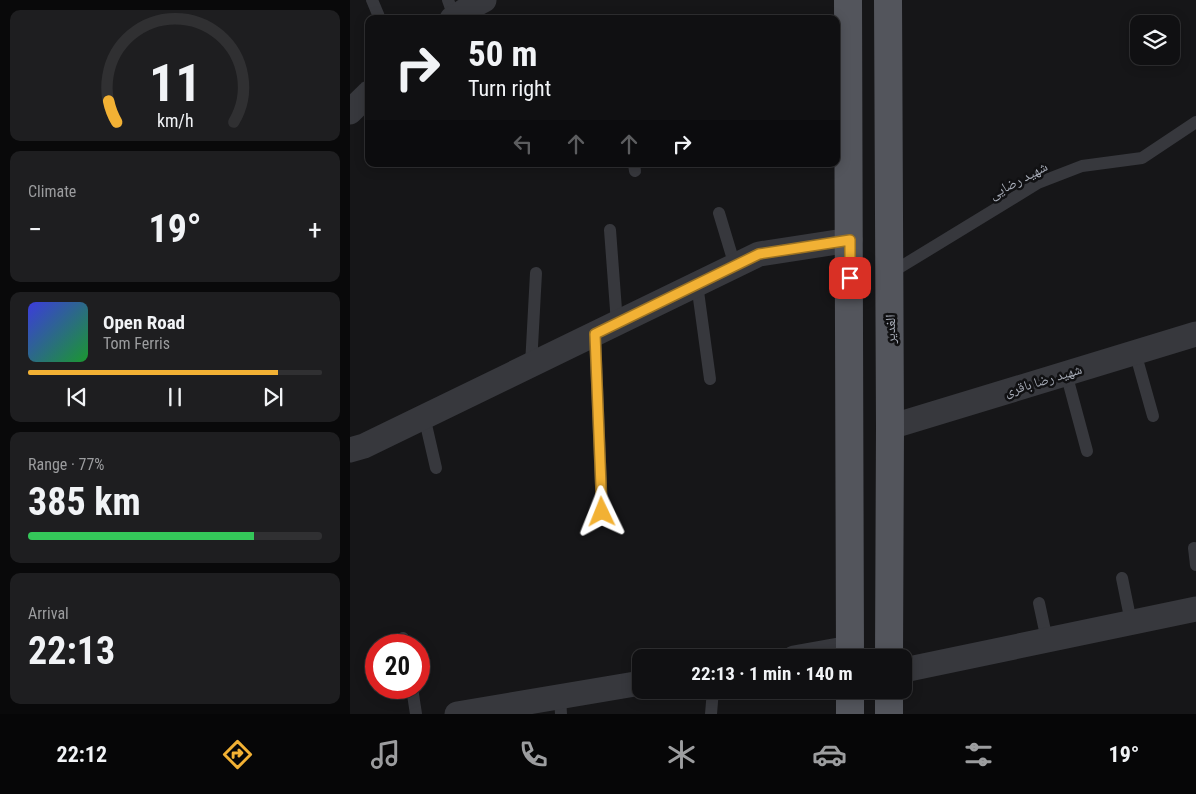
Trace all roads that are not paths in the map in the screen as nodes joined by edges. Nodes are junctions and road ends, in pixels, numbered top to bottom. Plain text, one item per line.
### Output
1 (372, 0) edge
2 (848, 0) edge
3 (888, 0) edge
4 (378, 15) edge
5 (842, 54) edge
6 (365, 97) edge
7 (350, 112) edge
8 (1196, 122) edge
9 (719, 213) dead end
10 (610, 230) dead end
11 (850, 240) junction
12 (735, 266) junction
13 (536, 274) dead end
14 (889, 274) junction
15 (698, 284) junction
16 (618, 323) junction
17 (595, 334) junction
18 (1196, 334) edge
19 (1135, 352) junction
20 (531, 365) junction
21 (1066, 373) junction
22 (710, 380) dead end
23 (424, 416) junction
24 (1153, 416) dead end
25 (890, 427) junction
26 (350, 450) edge
27 (1087, 452) dead end
28 (436, 468) dead end
29 (602, 512) dead end
30 (1194, 548) dead end
31 (1196, 565) edge
32 (1122, 578) dead end
33 (1038, 603) dead end
34 (1196, 609) edge
35 (1131, 622) junction
36 (1047, 640) junction
37 (850, 649) edge
38 (889, 649) edge
39 (912, 668) edge
40 (632, 685) edge
41 (414, 699) edge
42 (712, 699) edge
43 (850, 699) edge
44 (889, 699) edge
45 (561, 705) edge
46 (506, 710) edge
47 (416, 714) edge
48 (457, 714) edge
49 (711, 714) edge
50 (850, 714) edge
51 (889, 714) edge

1 - 4 lane
2 - 5 main road
3 - 14 main road, الغدیر
5 - 11 main road
6 - 7 street
8 - 14 lane, شهید رضایی
9 - 12 lane
10 - 16 lane
11 - 12 street
11 - 37 main road
12 - 15 street
13 - 20 lane
14 - 25 main road, الغدیر
15 - 16 street
15 - 22 lane
16 - 17 street
17 - 20 street
17 - 29 lane
18 - 19 street, شهید رضا باقری
19 - 21 street, شهید رضا باقری
19 - 24 lane
20 - 23 street
21 - 25 street, شهید رضا باقری
21 - 27 lane
23 - 26 street
23 - 28 lane
25 - 38 main road, الغدیر
30 - 31 lane
32 - 35 lane
33 - 36 lane
34 - 35 street
35 - 36 street
36 - 39 street
40 - 45 street
41 - 47 lane
42 - 49 lane
43 - 50 main road
44 - 51 main road
45 - 46 street
46 - 48 street

